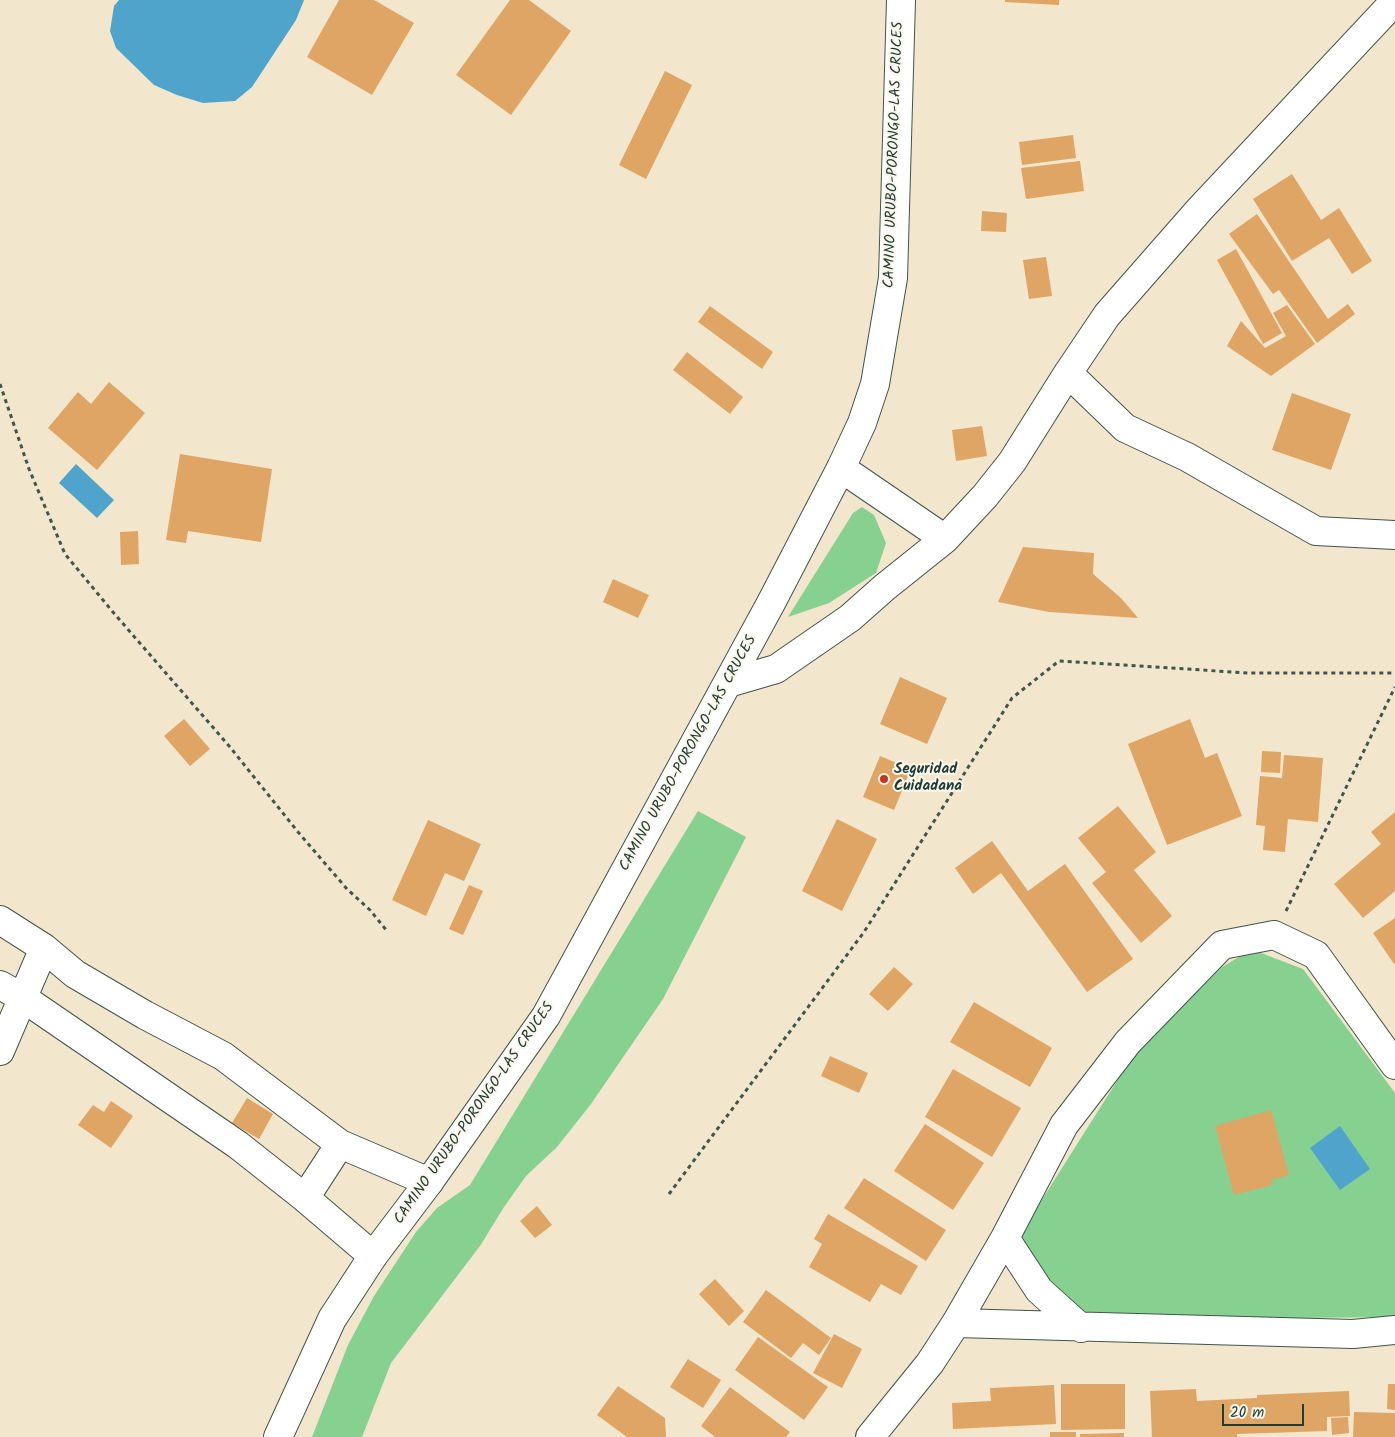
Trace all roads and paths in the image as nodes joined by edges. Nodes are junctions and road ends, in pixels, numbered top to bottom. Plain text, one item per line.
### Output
1 (901, 0) edge
2 (1395, 1) edge
3 (1068, 373) junction
4 (0, 384) edge
5 (841, 468) junction
6 (1395, 535) edge
7 (945, 539) junction
8 (1395, 673) edge
9 (728, 683) junction
10 (1395, 687) edge
11 (0, 920) edge
12 (387, 930) dead end
13 (1274, 935) junction
14 (44, 948) junction
15 (11, 992) edge
16 (0, 1051) edge
17 (1395, 1064) edge
18 (340, 1144) junction
19 (428, 1182) junction
20 (669, 1194) dead end
21 (305, 1198) junction
22 (1005, 1238) junction
23 (373, 1256) junction
24 (956, 1323) junction
25 (1082, 1328) junction
26 (1395, 1330) edge
27 (278, 1437) edge
28 (870, 1437) edge

1 - 5 street, CAMINO URUBO-PORONGO-LAS CRUCES
2 - 3 street
3 - 6 street
3 - 7 street
4 - 12 path
5 - 7 street
5 - 9 street, CAMINO URUBO-PORONGO-LAS CRUCES
7 - 9 street
8 - 20 path
9 - 19 street, CAMINO URUBO-PORONGO-LAS CRUCES
10 - 13 path
11 - 14 street
13 - 17 street
13 - 22 street
14 - 15 street
14 - 18 street
15 - 16 street
15 - 21 street
18 - 19 street
18 - 21 street
19 - 23 street, CAMINO URUBO-PORONGO-LAS CRUCES
21 - 23 street
22 - 24 street
22 - 25 street
23 - 27 street, CAMINO URUBO-PORONGO-LAS CRUCES
24 - 25 street
24 - 28 street
25 - 26 street

